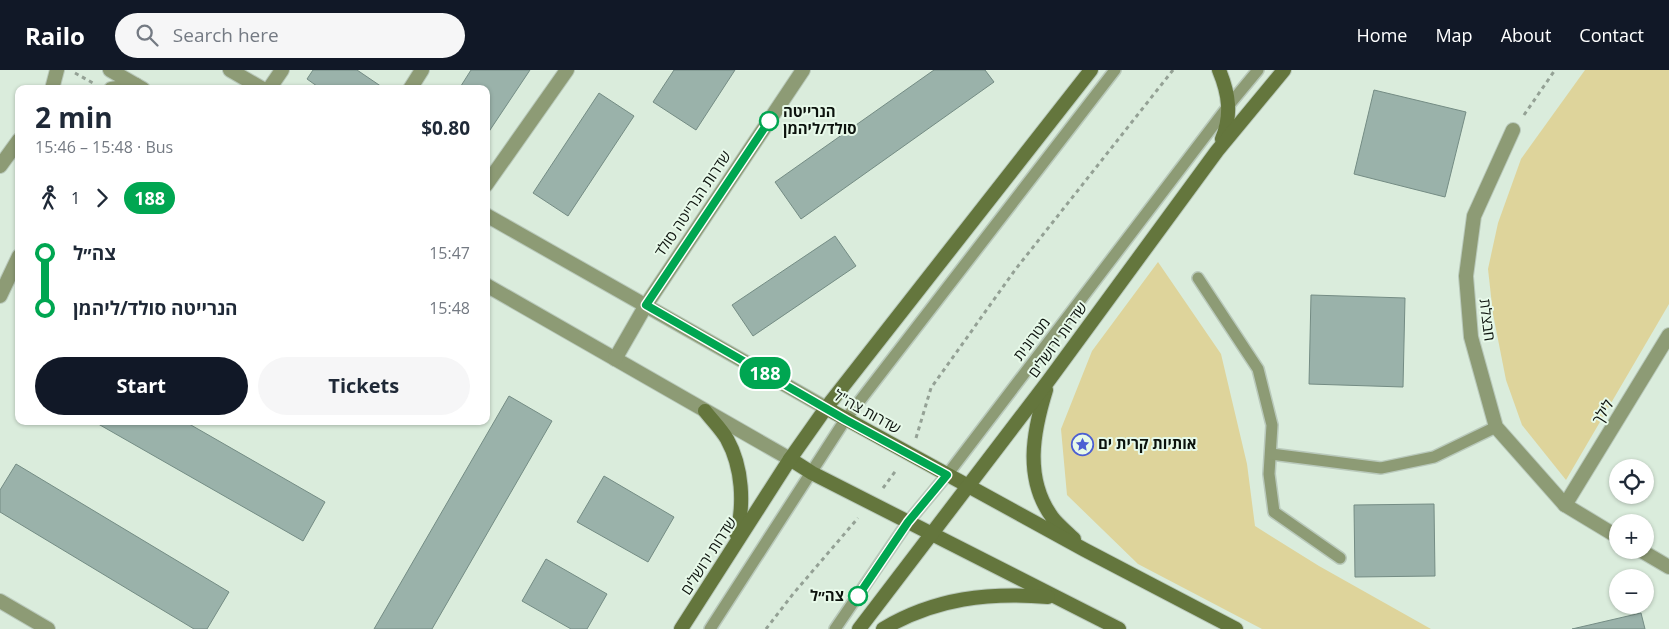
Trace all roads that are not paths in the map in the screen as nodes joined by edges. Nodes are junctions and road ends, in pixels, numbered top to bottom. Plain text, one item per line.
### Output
1 (57, 70) edge
2 (110, 70) edge
3 (230, 70) edge
4 (282, 70) edge
5 (422, 70) edge
6 (567, 70) edge
7 (803, 70) edge
8 (1091, 70) edge
9 (1115, 70) edge
10 (1219, 70) edge
11 (1258, 70) edge
12 (1284, 70) edge
13 (53, 85) edge
14 (136, 85) edge
15 (256, 85) edge
16 (273, 85) edge
17 (413, 85) edge
18 (1229, 105) junction
19 (1513, 130) road end
20 (15, 145) edge
21 (1217, 151) junction
22 (0, 166) edge
23 (490, 179) edge
24 (490, 217) edge
25 (15, 264) edge
26 (1198, 278) dead end
27 (490, 287) edge
28 (0, 296) edge
29 (646, 305) junction
30 (1669, 335) edge
31 (615, 359) junction
32 (1049, 380) junction
33 (826, 408) junction
34 (705, 411) junction
35 (846, 420) junction
36 (1496, 426) junction
37 (1270, 454) junction
38 (790, 459) junction
39 (812, 473) junction
40 (947, 475) junction
41 (968, 486) junction
42 (1565, 505) junction
43 (908, 522) junction
44 (1609, 532) edge
45 (931, 533) junction
46 (734, 546) junction
47 (1085, 550) junction
48 (1340, 558) dead end
49 (1654, 558) edge
50 (1669, 567) edge
51 (1055, 597) junction
52 (0, 601) edge
53 (48, 629) edge
54 (681, 629) edge
55 (710, 629) edge
56 (835, 629) edge
57 (859, 629) edge
58 (883, 629) edge
59 (1119, 629) edge
60 (1236, 629) edge

1 - 13 street
2 - 14 street
3 - 15 street
4 - 16 street
5 - 17 street
6 - 23 street
7 - 29 street, שדרות הנרייטה סולד
8 - 33 main road, שדרות ירושלים
9 - 35 lane
10 - 18 main road
11 - 18 lane, מטרונית
12 - 21 main road, שדרות ירושלים
18 - 21 main road
18 - 40 lane, מטרונית
19 - 36 street, חבצלת
20 - 22 street
21 - 32 main road, שדרות ירושלים
24 - 29 street, שדרות צה"ל
25 - 28 street
26 - 37 lane
27 - 31 street
29 - 31 street, שדרות הנרייטה סולד
29 - 33 street, שדרות צה"ל
30 - 42 street, לילך
31 - 34 street
32 - 41 main road, שדרות ירושלים
32 - 47 main road
33 - 35 main road, שדרות צה"ל
33 - 38 main road, שדרות ירושלים
34 - 38 street
34 - 46 main road
35 - 39 lane
35 - 40 main road, שדרות צה"ל
36 - 37 lane
36 - 42 street, חבצלת
37 - 48 lane
38 - 39 main road
38 - 46 main road, שדרות ירושלים
39 - 43 main road
39 - 55 lane
40 - 41 main road, שדרות צה"ל
40 - 43 lane, מטרונית
41 - 45 main road, שדרות ירושלים
41 - 47 main road, שדרות צה"ל
42 - 44 street, חבצלת
43 - 45 main road
43 - 56 lane, מטרונית
45 - 51 main road
45 - 57 main road, שדרות ירושלים
46 - 54 main road, שדרות ירושלים
47 - 60 main road, שדרות צה"ל
49 - 50 street
51 - 58 main road
51 - 59 main road
52 - 53 street

